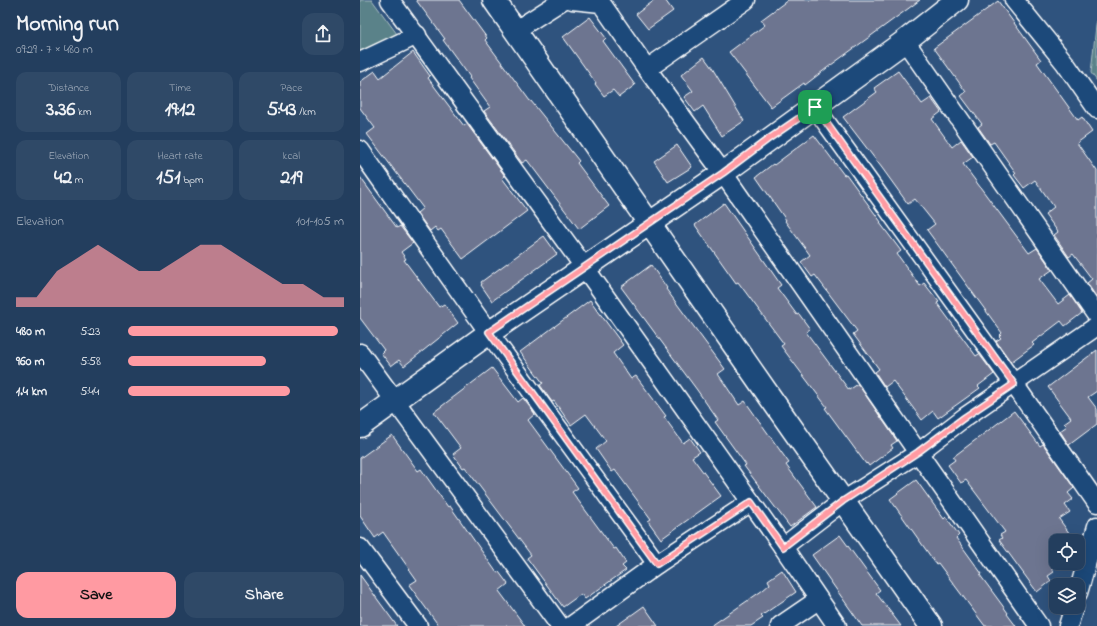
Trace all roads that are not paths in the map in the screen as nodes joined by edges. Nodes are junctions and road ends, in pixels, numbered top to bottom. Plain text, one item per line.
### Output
1 (390, 0) edge
2 (494, 0) edge
3 (563, 0) edge
4 (572, 0) edge
5 (746, 0) edge
6 (957, 0) edge
7 (1014, 0) edge
8 (516, 30) junction
9 (417, 35) junction
10 (905, 41) junction
11 (360, 62) edge
12 (647, 69) junction
13 (815, 107) junction
14 (1097, 109) edge
15 (360, 150) edge
16 (723, 173) junction
17 (650, 224) junction
18 (585, 268) junction
19 (1097, 316) edge
20 (1097, 326) edge
21 (489, 332) junction
22 (360, 353) edge
23 (1014, 384) junction
24 (394, 401) junction
25 (360, 426) edge
26 (918, 452) junction
27 (843, 501) junction
28 (751, 502) junction
29 (1097, 503) edge
30 (1097, 526) edge
31 (783, 547) junction
32 (360, 548) edge
33 (657, 564) junction
34 (1082, 578) edge
35 (818, 600) junction
36 (1072, 614) edge
37 (418, 626) edge
38 (560, 626) edge
39 (571, 626) edge
40 (780, 626) edge
41 (837, 626) edge
42 (931, 626) edge
43 (1039, 626) edge
44 (1068, 626) edge

1 - 9 street
2 - 8 street
3 - 8 street
4 - 12 street
5 - 12 street
6 - 10 street
7 - 14 street
8 - 17 street
9 - 11 street
9 - 18 street
10 - 13 street
10 - 19 street
12 - 16 street
13 - 16 street
13 - 23 street
15 - 21 street
16 - 17 street
16 - 26 street
17 - 18 street
17 - 27 street
18 - 21 street
18 - 28 street
20 - 23 street
21 - 24 street
21 - 33 street
22 - 24 street
23 - 26 street
23 - 29 street
24 - 25 street
24 - 38 street
26 - 27 street
26 - 43 street
27 - 31 street
27 - 42 street
28 - 31 street
28 - 33 street
30 - 34 street
31 - 35 street
32 - 37 street
33 - 39 street
35 - 40 street
35 - 41 street
36 - 44 street

